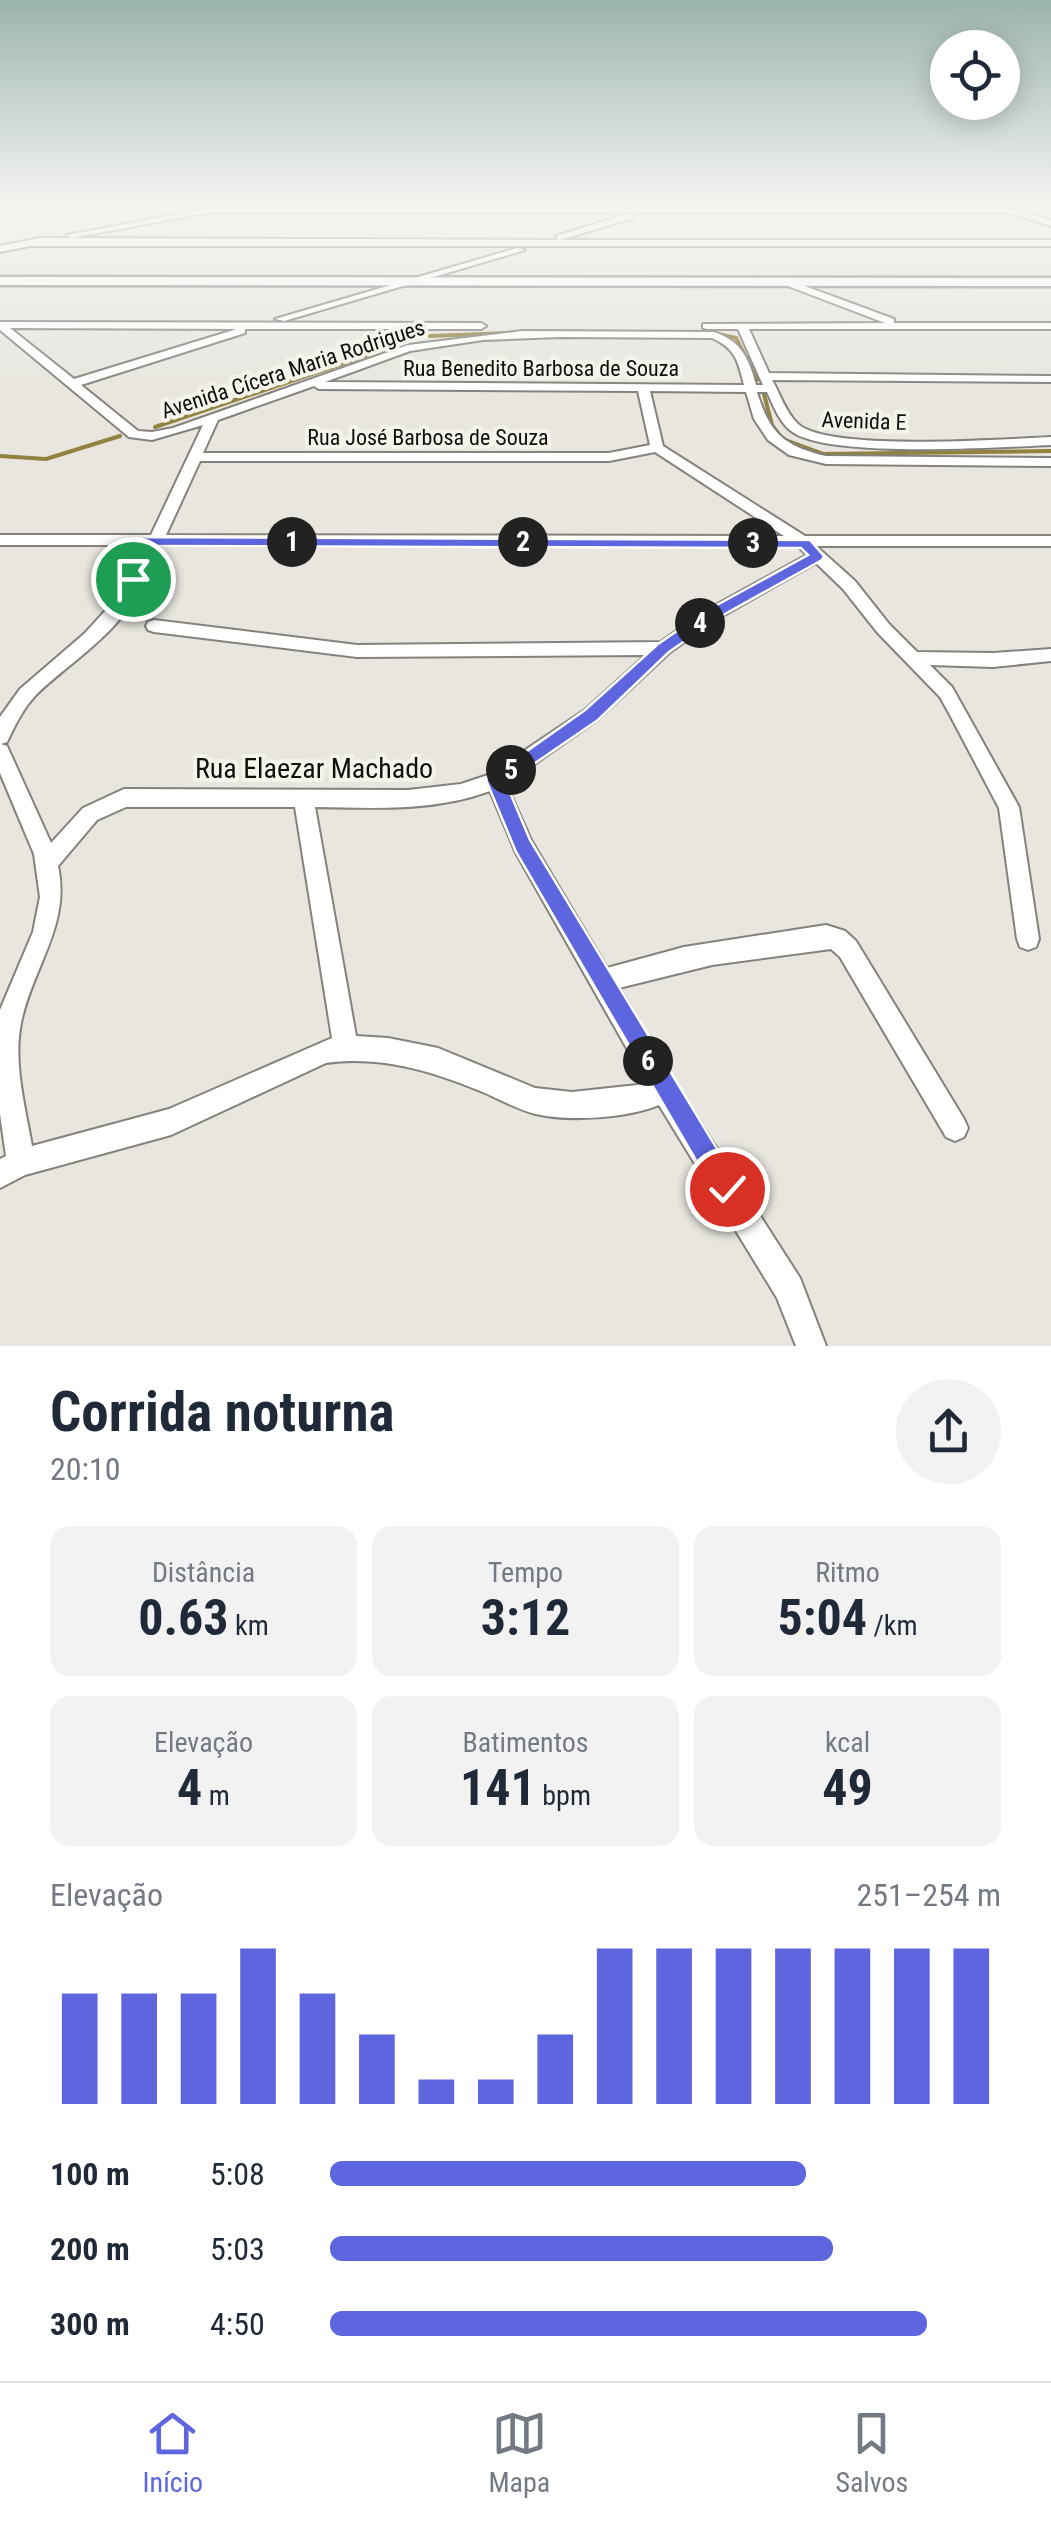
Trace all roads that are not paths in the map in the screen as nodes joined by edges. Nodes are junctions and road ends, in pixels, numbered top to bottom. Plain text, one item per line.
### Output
1 (462, 268) edge
2 (783, 281) junction
3 (416, 282) junction
4 (1051, 282) edge
5 (0, 283) edge
6 (359, 289) junction
7 (1, 325) edge
8 (258, 326) junction
9 (402, 326) junction
10 (742, 326) junction
11 (904, 326) junction
12 (1051, 326) edge
13 (408, 348) junction
14 (1051, 379) edge
15 (74, 383) junction
16 (770, 383) junction
17 (308, 385) junction
18 (643, 388) junction
19 (752, 390) junction
20 (214, 416) junction
21 (1051, 441) edge
22 (657, 448) junction
23 (198, 457) junction
24 (1051, 462) edge
25 (0, 540) edge
26 (125, 541) junction
27 (156, 541) junction
28 (1051, 541) edge
29 (811, 550) junction
30 (154, 626) dead end
31 (664, 648) junction
32 (912, 658) junction
33 (1047, 658) edge
34 (14, 705) junction
35 (0, 721) edge
36 (0, 737) edge
37 (0, 752) edge
38 (495, 780) junction
39 (303, 797) junction
40 (46, 864) junction
41 (1028, 939) dead end
42 (602, 982) junction
43 (346, 1048) junction
44 (664, 1089) junction
45 (955, 1128) dead end
46 (10, 1168) edge
47 (811, 1346) edge

1 - 3 street
2 - 3 street
2 - 4 street
2 - 11 street
3 - 6 street
5 - 6 street
6 - 8 street
7 - 8 street
7 - 15 street
8 - 9 street
8 - 15 street
9 - 10 street
9 - 13 street
10 - 11 street
10 - 16 street, Avenida E
11 - 12 street
13 - 17 street, Avenida Cícera Maria Rodrigues
13 - 19 street, Avenida Cícera Maria Rodrigues
14 - 16 street, Rua Benedito Barbosa de Souza
15 - 20 street, Avenida Cícera Maria Rodrigues
16 - 19 street, Rua Benedito Barbosa de Souza
16 - 21 street, Avenida E
17 - 18 street, Rua Benedito Barbosa de Souza
17 - 20 street, Avenida Cícera Maria Rodrigues
18 - 19 street, Rua Benedito Barbosa de Souza
18 - 22 street
19 - 24 street, Avenida Cícera Maria Rodrigues
20 - 23 street
22 - 23 street, Rua José Barbosa de Souza
22 - 29 street
23 - 27 street
25 - 26 street
26 - 27 street
26 - 34 street
27 - 29 street
28 - 29 street
29 - 31 street, Rua Elaezar Machado
29 - 32 street
30 - 31 street
31 - 38 street, Rua Elaezar Machado
32 - 33 street
32 - 41 street
34 - 35 street
34 - 36 street
37 - 40 street
38 - 39 street, Rua Elaezar Machado
38 - 42 street
39 - 40 street, Rua Elaezar Machado
39 - 43 street
40 - 46 street
42 - 44 street
42 - 45 street
43 - 44 street
43 - 46 street
44 - 47 street

